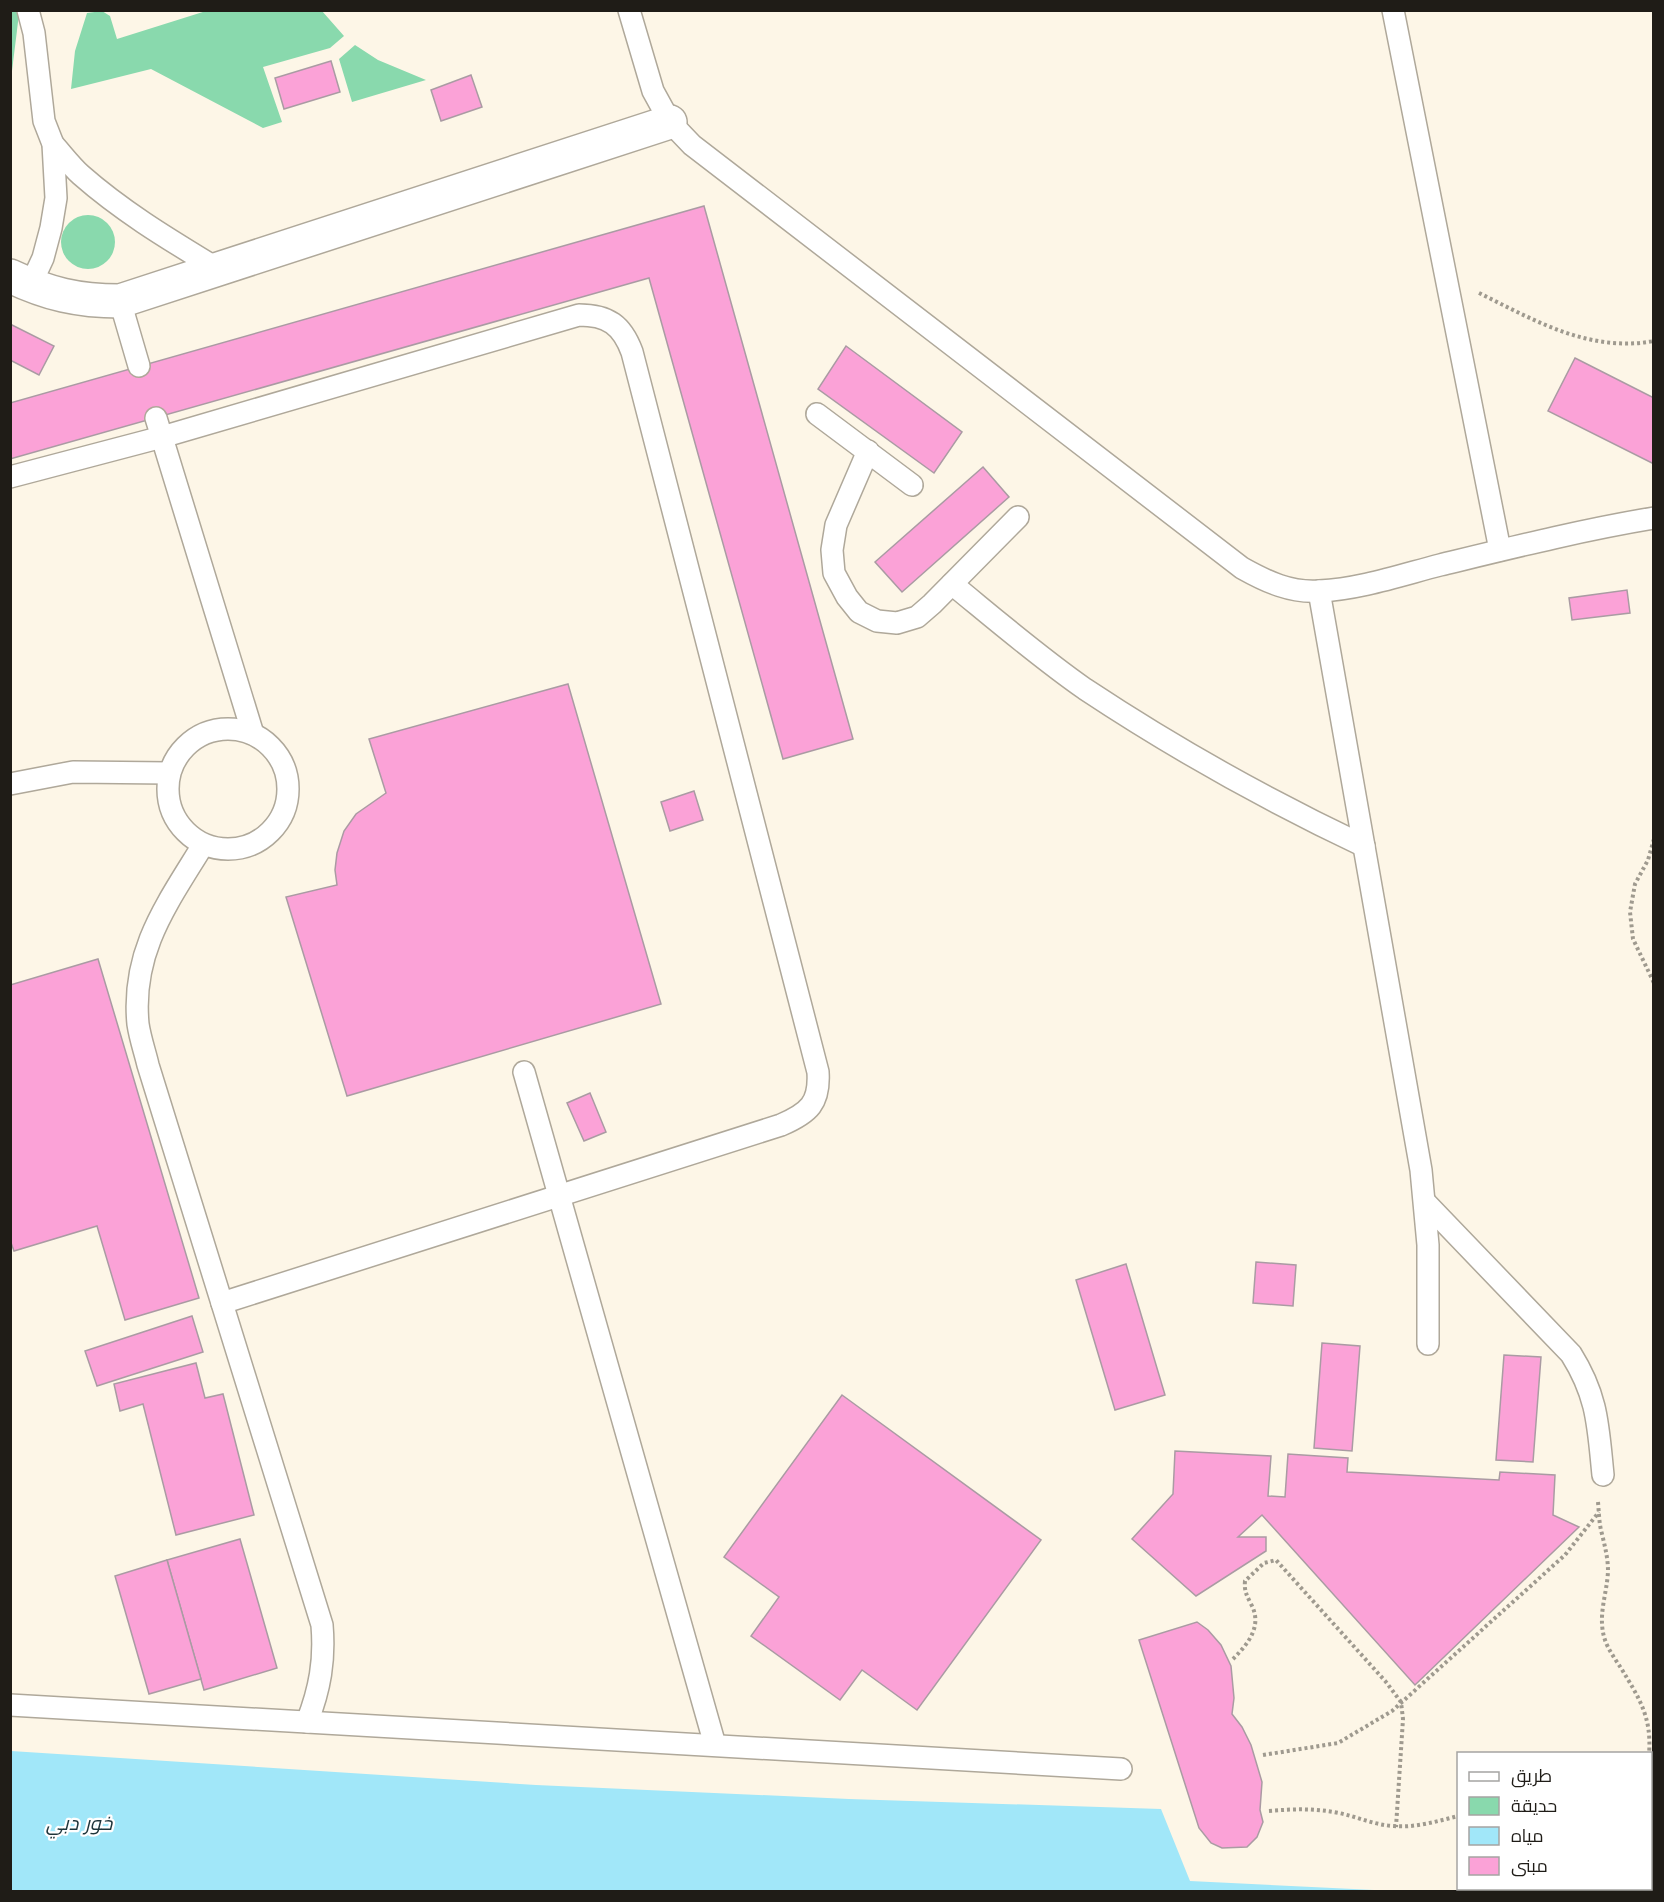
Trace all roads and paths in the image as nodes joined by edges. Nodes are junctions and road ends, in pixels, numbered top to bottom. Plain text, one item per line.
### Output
1 (28, 10) edge
2 (628, 10) edge
3 (1393, 10) edge
4 (670, 122) junction
5 (53, 144) junction
6 (216, 268) junction
7 (1446, 276) junction
8 (20, 281) edge
9 (120, 301) junction
10 (1653, 341) edge
11 (139, 366) dead end
12 (817, 414) dead end
13 (159, 427) junction
14 (868, 451) junction
15 (10, 477) edge
16 (912, 485) dead end
17 (1018, 517) dead end
18 (1653, 518) edge
19 (1500, 550) junction
20 (952, 584) junction
21 (1319, 591) junction
22 (253, 734) junction
23 (169, 773) junction
24 (10, 784) edge
25 (1653, 839) edge
26 (203, 845) junction
27 (1364, 846) junction
28 (1653, 983) edge
29 (524, 1072) dead end
30 (559, 1196) junction
31 (1425, 1202) junction
32 (222, 1303) junction
33 (1428, 1344) dead end
34 (1603, 1475) joint
35 (1599, 1512) junction
36 (1233, 1659) dead end
37 (1401, 1702) junction
38 (10, 1705) edge
39 (307, 1722) junction
40 (715, 1745) junction
41 (1649, 1752) edge
42 (1263, 1755) dead end
43 (1121, 1769) dead end
44 (1269, 1811) dead end
45 (1457, 1816) edge
46 (1396, 1827) junction

1 - 5 lane
2 - 4 lane
3 - 7 lane
4 - 6 street
4 - 21 lane
5 - 6 lane
5 - 8 lane
6 - 9 street
7 - 10 path
7 - 19 lane
8 - 9 street
9 - 11 lane
12 - 14 lane
13 - 15 lane
13 - 22 lane
13 - 30 lane
14 - 16 lane
14 - 20 lane
17 - 20 lane
18 - 19 lane
19 - 21 lane
20 - 27 lane
21 - 27 lane
22 - 23 lane
22 - 26 lane
23 - 24 lane
23 - 26 lane
25 - 28 path
26 - 32 lane
27 - 31 lane
29 - 30 lane
30 - 32 lane
30 - 40 lane
31 - 33 lane
31 - 34 lane
32 - 39 lane
34 - 35 path
35 - 37 path
35 - 41 path
36 - 37 path
37 - 42 path
37 - 46 path
38 - 39 lane
39 - 40 lane
40 - 43 lane
44 - 46 path
45 - 46 path

